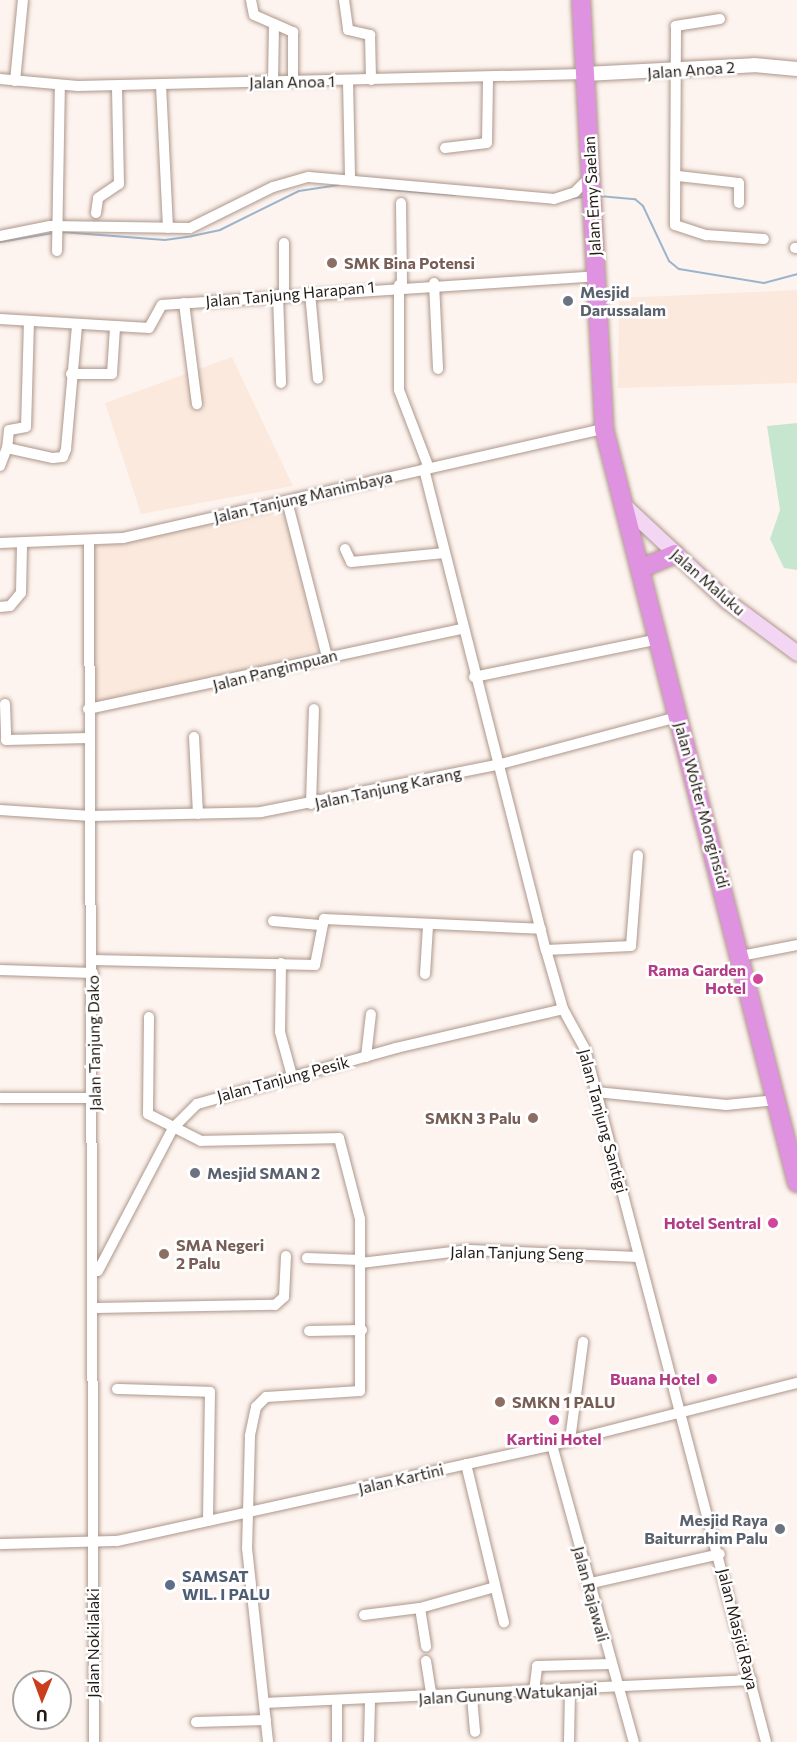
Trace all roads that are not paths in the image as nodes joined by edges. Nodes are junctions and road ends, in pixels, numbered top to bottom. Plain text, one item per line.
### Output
1 (23, 0) edge
2 (251, 0) edge
3 (344, 0) edge
4 (581, 0) edge
5 (720, 19) dead end
6 (274, 24) junction
7 (797, 69) edge
8 (676, 73) junction
9 (585, 74) junction
10 (488, 78) junction
11 (0, 79) edge
12 (371, 80) junction
13 (15, 81) junction
14 (293, 81) junction
15 (348, 81) junction
16 (273, 82) junction
17 (60, 85) junction
18 (161, 85) junction
19 (117, 86) junction
20 (445, 148) dead end
21 (678, 176) junction
22 (592, 179) junction
23 (350, 180) junction
24 (401, 202) dead end
25 (740, 203) dead end
26 (96, 213) dead end
27 (57, 227) junction
28 (168, 228) junction
29 (0, 236) edge
30 (764, 239) dead end
31 (284, 243) dead end
32 (57, 246) dead end
33 (596, 276) junction
34 (434, 283) junction
35 (400, 285) junction
36 (310, 292) junction
37 (281, 295) junction
38 (184, 303) junction
39 (0, 319) edge
40 (29, 321) junction
41 (76, 325) junction
42 (115, 327) junction
43 (438, 369) dead end
44 (71, 375) junction
45 (318, 378) dead end
46 (281, 383) dead end
47 (197, 404) dead end
48 (604, 429) junction
49 (8, 448) junction
50 (0, 466) edge
51 (427, 468) junction
52 (287, 501) junction
53 (625, 506) junction
54 (0, 543) edge
55 (89, 543) junction
56 (22, 544) junction
57 (345, 549) dead end
58 (445, 553) junction
59 (675, 554) junction
60 (642, 568) junction
61 (0, 608) edge
62 (462, 629) junction
63 (659, 639) junction
64 (797, 653) edge
65 (327, 657) junction
66 (474, 677) junction
67 (5, 704) dead end
68 (314, 709) dead end
69 (88, 710) junction
70 (678, 717) junction
71 (194, 737) dead end
72 (89, 738) junction
73 (497, 765) junction
74 (311, 804) junction
75 (0, 810) edge
76 (198, 814) junction
77 (91, 816) junction
78 (638, 855) dead end
79 (273, 921) dead end
80 (320, 925) junction
81 (428, 926) junction
82 (541, 929) junction
83 (797, 945) edge
84 (546, 950) junction
85 (741, 956) junction
86 (93, 960) junction
87 (281, 963) junction
88 (0, 970) edge
89 (93, 973) junction
90 (425, 974) dead end
91 (563, 1009) junction
92 (371, 1014) dead end
93 (149, 1017) dead end
94 (366, 1056) junction
95 (292, 1076) junction
96 (596, 1092) junction
97 (0, 1098) edge
98 (94, 1098) junction
99 (777, 1100) junction
100 (173, 1128) junction
101 (793, 1146) edge
102 (797, 1183) edge
103 (286, 1256) dead end
104 (638, 1257) junction
105 (307, 1258) dead end
106 (361, 1262) junction
107 (96, 1274) junction
108 (95, 1308) junction
109 (362, 1330) junction
110 (309, 1331) dead end
111 (583, 1342) dead end
112 (797, 1383) edge
113 (117, 1389) dead end
114 (676, 1414) junction
115 (570, 1440) junction
116 (552, 1445) junction
117 (466, 1464) junction
118 (248, 1512) junction
119 (208, 1521) junction
120 (0, 1544) edge
121 (93, 1544) junction
122 (720, 1554) junction
123 (587, 1584) junction
124 (495, 1587) junction
125 (420, 1608) junction
126 (364, 1615) dead end
127 (504, 1622) dead end
128 (426, 1647) dead end
129 (426, 1661) dead end
130 (611, 1664) junction
131 (751, 1680) junction
132 (619, 1688) junction
133 (570, 1690) junction
134 (534, 1692) junction
135 (472, 1697) junction
136 (432, 1699) junction
137 (370, 1701) junction
138 (337, 1702) junction
139 (264, 1703) junction
140 (266, 1720) junction
141 (196, 1722) dead end
142 (475, 1732) dead end
143 (94, 1742) edge
144 (268, 1742) edge
145 (337, 1742) edge
146 (369, 1742) edge
147 (568, 1742) edge
148 (634, 1742) edge
149 (766, 1742) edge

1 - 13 street
2 - 6 street
3 - 12 street
4 - 9 highway, Jalan Emy Saelan
5 - 8 street
6 - 14 street
6 - 16 street
7 - 8 street, Jalan Anoa 2
8 - 9 street, Jalan Anoa 2
8 - 21 street
9 - 10 street, Jalan Anoa 1
9 - 22 highway, Jalan Emy Saelan
10 - 12 street, Jalan Anoa 1
10 - 20 street
11 - 13 street, Jalan Anoa 1
12 - 15 street, Jalan Anoa 1
13 - 17 street, Jalan Anoa 1
14 - 15 street, Jalan Anoa 1
14 - 16 street, Jalan Anoa 1
15 - 23 street
16 - 18 street, Jalan Anoa 1
17 - 19 street, Jalan Anoa 1
17 - 27 street
18 - 19 street, Jalan Anoa 1
18 - 28 street
19 - 26 street
21 - 25 street
21 - 30 street
22 - 23 street
22 - 33 highway, Jalan Emy Saelan
23 - 28 street
24 - 35 street
27 - 28 street
27 - 29 street
27 - 32 street
31 - 37 street
33 - 34 street, Jalan Tanjung Harapan 1
33 - 48 highway, Jalan Emy Saelan
34 - 35 street, Jalan Tanjung Harapan 1
34 - 43 street
35 - 36 street, Jalan Tanjung Harapan 1
35 - 51 street
36 - 37 street, Jalan Tanjung Harapan 1
36 - 45 street
37 - 38 street, Jalan Tanjung Harapan 1
37 - 46 street
38 - 42 street, Jalan Tanjung Harapan 1
38 - 47 street
39 - 40 street, Jalan Tanjung Harapan 1
40 - 41 street, Jalan Tanjung Harapan 1
40 - 49 street
41 - 42 street, Jalan Tanjung Harapan 1
41 - 44 street
42 - 44 street
44 - 49 street
48 - 51 street, Jalan Tanjung Manimbaya
48 - 53 highway, Jalan Wolter Monginsidi
49 - 50 street
51 - 52 street, Jalan Tanjung Manimbaya
51 - 58 street
52 - 55 street, Jalan Tanjung Manimbaya
52 - 65 street
53 - 59 main road, Jalan Maluku
53 - 60 highway, Jalan Wolter Monginsidi
54 - 56 street, Jalan Tanjung Manimbaya
55 - 56 street, Jalan Tanjung Manimbaya
55 - 69 street, Jalan Tanjung Dako
56 - 61 street
57 - 58 street
58 - 62 street
59 - 60 highway
59 - 64 main road, Jalan Maluku
60 - 63 highway, Jalan Wolter Monginsidi
62 - 65 street, Jalan Pangimpuan
62 - 66 street
63 - 66 street
63 - 70 highway, Jalan Wolter Monginsidi
65 - 69 street, Jalan Pangimpuan
66 - 73 street
67 - 72 street
68 - 74 street
69 - 72 street, Jalan Tanjung Dako
70 - 73 street, Jalan Tanjung Karang
70 - 85 highway, Jalan Wolter Monginsidi
71 - 76 street
72 - 77 street, Jalan Tanjung Dako
73 - 74 street, Jalan Tanjung Karang
73 - 82 street, Jalan Tanjung Santigi
74 - 76 street, Jalan Tanjung Karang
75 - 77 street, Jalan Tanjung Karang
76 - 77 street, Jalan Tanjung Karang
77 - 86 street, Jalan Tanjung Dako
78 - 84 street
79 - 80 street
80 - 81 street
80 - 87 street
81 - 82 street
81 - 90 street
82 - 84 street, Jalan Tanjung Santigi
83 - 85 street
84 - 91 street, Jalan Tanjung Santigi
85 - 99 highway, Jalan Wolter Monginsidi
86 - 87 street
86 - 89 street, Jalan Tanjung Dako
87 - 95 street
88 - 89 street
89 - 98 street, Jalan Tanjung Dako
91 - 94 street, Jalan Tanjung Pesik
91 - 96 street, Jalan Tanjung Santigi
92 - 94 street
93 - 100 street
94 - 95 street, Jalan Tanjung Pesik
95 - 100 street, Jalan Tanjung Pesik
96 - 99 street
96 - 104 street, Jalan Tanjung Santigi
97 - 98 street
98 - 107 street, Jalan Tanjung Dako
99 - 101 highway, Jalan Wolter Monginsidi
100 - 106 street
100 - 107 street, Jalan Tanjung Pesik
101 - 102 highway, Jalan Wolter Monginsidi
103 - 108 street
104 - 106 street, Jalan Tanjung Seng
104 - 114 street, Jalan Tanjung Santigi
105 - 106 street, Jalan Tanjung Seng
106 - 109 street
107 - 108 street, Jalan Tanjung Dako
108 - 121 street, Jalan Tanjung Dako
109 - 110 street
109 - 118 street
111 - 115 street
112 - 114 street, Jalan Kartini
113 - 119 street
114 - 115 street, Jalan Kartini
114 - 122 street, Jalan Masjid Raya
115 - 116 street, Jalan Kartini
116 - 117 street, Jalan Kartini
116 - 123 street, Jalan Rajawali
117 - 118 street, Jalan Kartini
117 - 124 street
118 - 119 street, Jalan Kartini
118 - 139 street
119 - 121 street, Jalan Kartini
120 - 121 street, Jalan Kartini
121 - 143 street, Jalan Nokilalaki
122 - 123 street
122 - 131 street, Jalan Masjid Raya
123 - 130 street, Jalan Rajawali
124 - 125 street
124 - 127 street
125 - 126 street
125 - 128 street
129 - 136 street
130 - 132 street, Jalan Rajawali
130 - 134 street
131 - 132 street, Jalan Gunung Watukanjai
131 - 149 street, Jalan Masjid Raya
132 - 133 street, Jalan Gunung Watukanjai
132 - 148 street, Jalan Rajawali
133 - 134 street, Jalan Gunung Watukanjai
133 - 147 street
134 - 135 street, Jalan Gunung Watukanjai
135 - 136 street, Jalan Gunung Watukanjai
135 - 142 street
136 - 137 street, Jalan Gunung Watukanjai
137 - 138 street, Jalan Gunung Watukanjai
137 - 146 street
138 - 139 street, Jalan Gunung Watukanjai
138 - 145 street
139 - 140 street
140 - 141 street
140 - 144 street

